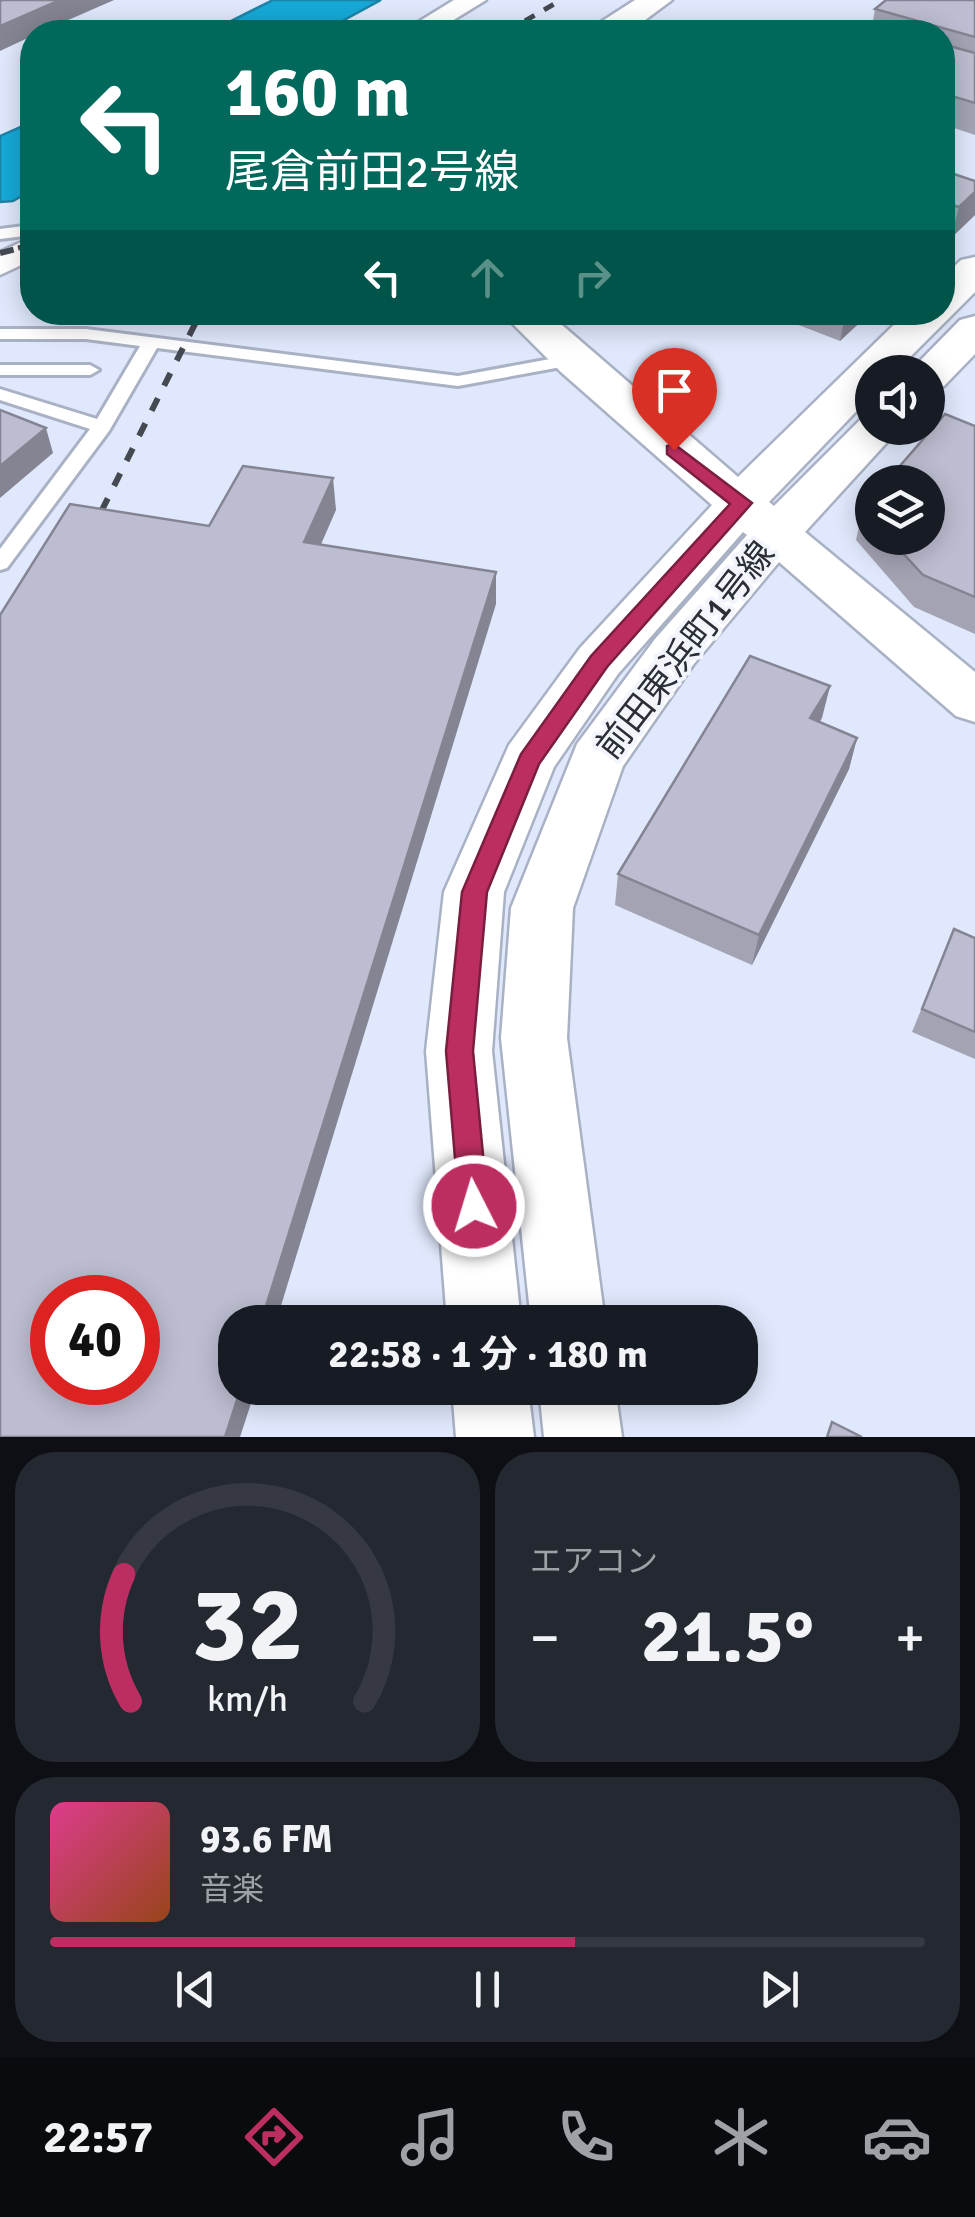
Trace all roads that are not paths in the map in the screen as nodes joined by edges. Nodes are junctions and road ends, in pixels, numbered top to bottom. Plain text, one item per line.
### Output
1 (473, 0) edge
2 (656, 0) edge
3 (437, 20) edge
4 (626, 20) edge
5 (975, 269) edge
6 (955, 289) edge
7 (536, 325) edge
8 (921, 325) edge
9 (975, 328) edge
10 (0, 334) edge
11 (151, 343) junction
12 (945, 359) edge
13 (572, 360) junction
14 (0, 370) edge
15 (90, 370) dead end
16 (0, 394) edge
17 (102, 427) junction
18 (856, 445) edge
19 (758, 519) junction
20 (0, 563) edge
21 (975, 702) edge
22 (482, 1305) edge
23 (566, 1305) edge
24 (492, 1405) edge
25 (579, 1405) edge
26 (495, 1437) edge
27 (584, 1437) edge

1 - 3 street
2 - 4 street
5 - 6 street
7 - 13 street
8 - 19 street, 前田東浜町1号線
9 - 12 street
10 - 11 lane
11 - 13 lane
11 - 17 lane
13 - 19 street
14 - 15 lane
16 - 17 lane
17 - 20 lane
18 - 19 street, 前田東浜町1号線
19 - 21 street
19 - 22 street, 前田東浜町1号線
19 - 23 street, 前田東浜町1号線
24 - 26 street
25 - 27 street

